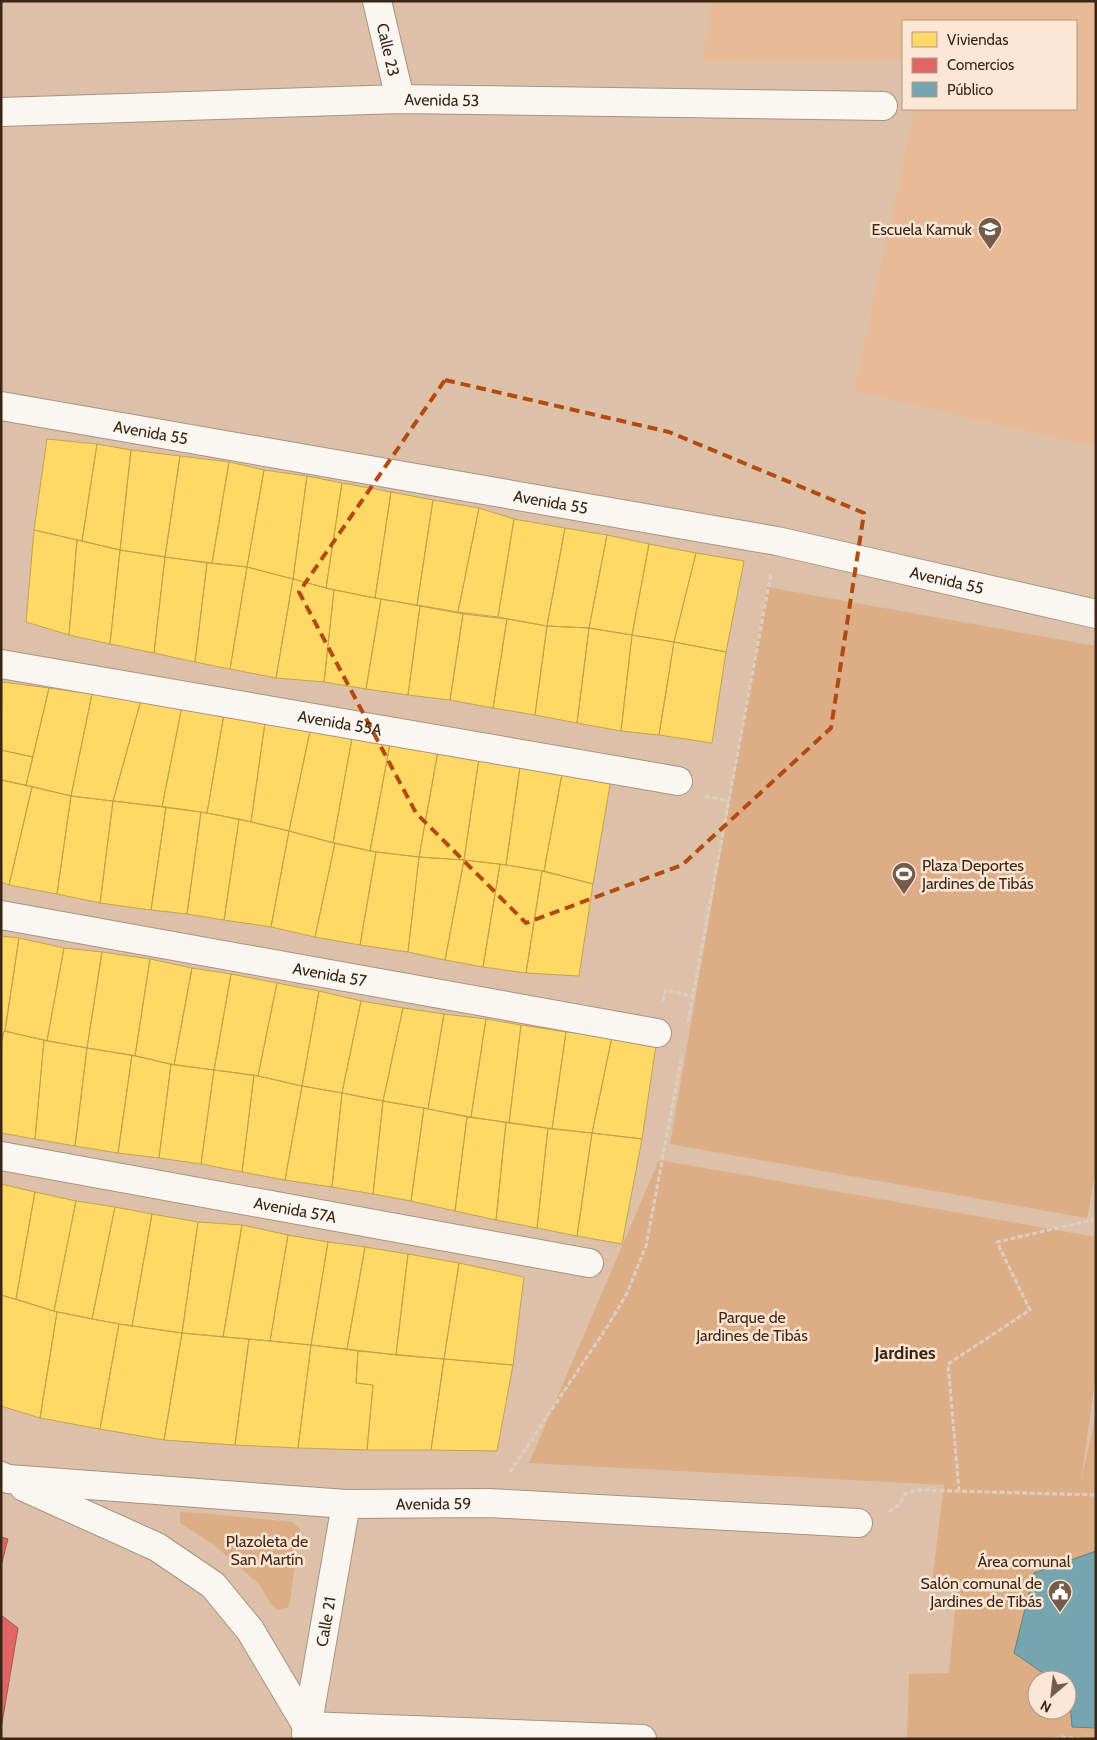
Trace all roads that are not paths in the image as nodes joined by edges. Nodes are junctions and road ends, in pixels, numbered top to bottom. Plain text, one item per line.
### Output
1 (377, 1) edge
2 (400, 99) junction
3 (883, 106) dead end
4 (1, 112) edge
5 (1, 406) edge
6 (1096, 614) edge
7 (1, 664) edge
8 (678, 781) dead end
9 (1, 915) edge
10 (657, 1033) dead end
11 (1, 1156) edge
12 (589, 1263) dead end
13 (5, 1478) edge
14 (346, 1504) junction
15 (858, 1523) road end
16 (306, 1733) edge
17 (642, 1739) edge

1 - 2 street, Calle 23
2 - 3 street, Avenida 53
2 - 4 street, Avenida 53
5 - 6 street, Avenida 55
7 - 8 street, Avenida 55A
9 - 10 street, Avenida 57
11 - 12 street, Avenida 57A
13 - 14 street, Avenida 59
13 - 16 street, Avenida 59
14 - 15 street, Avenida 59
14 - 16 street, Calle 21
16 - 17 street

